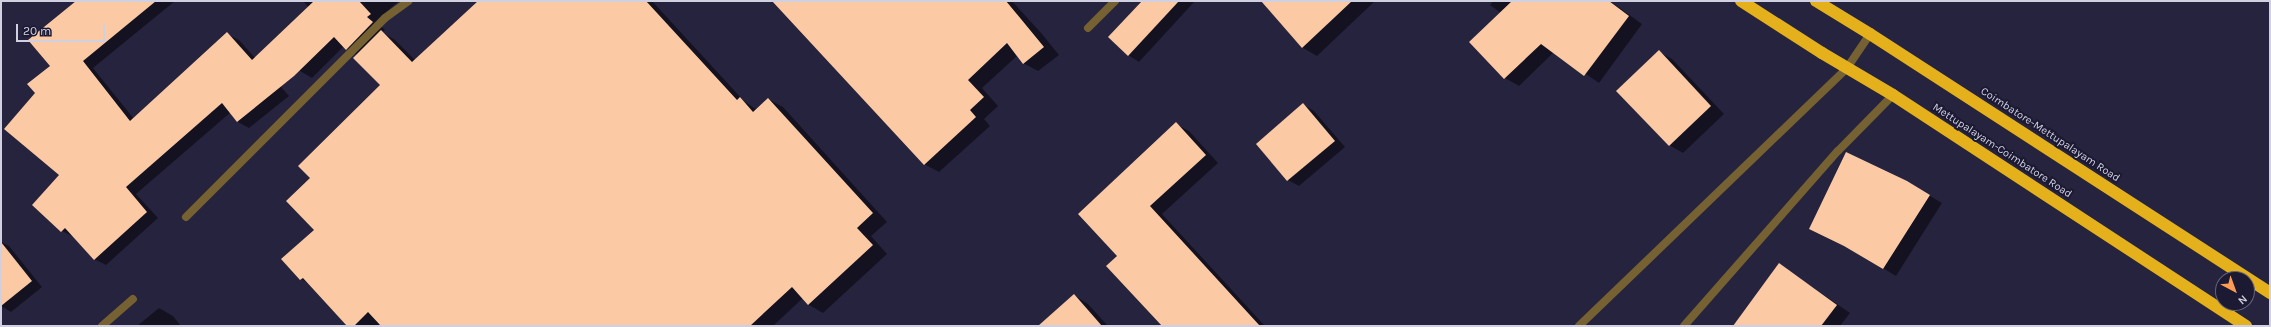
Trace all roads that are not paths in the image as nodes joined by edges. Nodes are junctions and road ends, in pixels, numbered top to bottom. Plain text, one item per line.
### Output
1 (408, 1) edge
2 (1115, 1) edge
3 (1741, 1) edge
4 (1816, 1) edge
5 (1088, 28) dead end
6 (1870, 34) junction
7 (1847, 68) junction
8 (1893, 95) junction
9 (186, 217) dead end
10 (2270, 293) edge
11 (133, 299) dead end
12 (102, 326) edge
13 (1578, 326) edge
14 (1684, 326) edge
15 (2246, 326) edge

1 - 9 street
2 - 5 street
3 - 7 highway, Mettupalayam-Coimbatore Road
4 - 6 highway, Coimbatore-Mettupalayam Road
6 - 7 street
6 - 10 highway, Coimbatore-Mettupalayam Road
7 - 8 highway, Mettupalayam-Coimbatore Road
7 - 13 street
8 - 14 street
8 - 15 highway, Mettupalayam-Coimbatore Road
11 - 12 street

